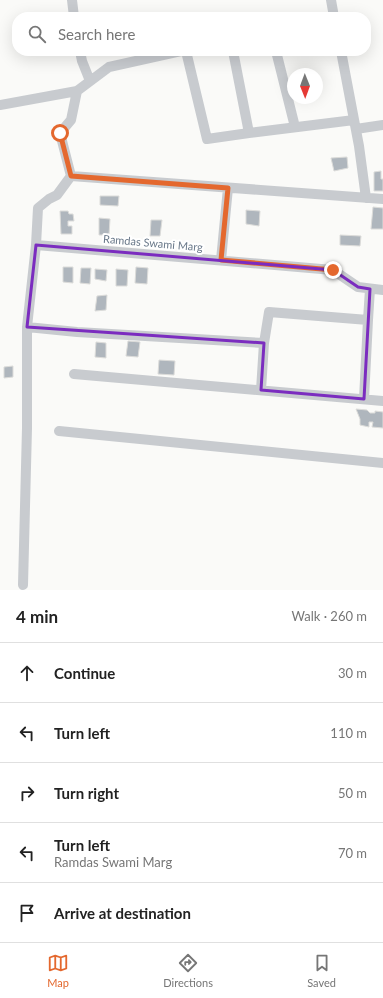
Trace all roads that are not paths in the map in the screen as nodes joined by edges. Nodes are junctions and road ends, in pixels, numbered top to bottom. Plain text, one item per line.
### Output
1 (72, 0) edge
2 (331, 0) edge
3 (73, 12) edge
4 (333, 12) edge
5 (81, 56) edge
6 (159, 56) edge
7 (187, 56) edge
8 (235, 56) edge
9 (277, 56) edge
10 (342, 56) edge
11 (90, 81) junction
12 (77, 91) junction
13 (0, 105) edge
14 (355, 125) junction
15 (383, 126) edge
16 (294, 127) junction
17 (249, 133) junction
18 (71, 176) junction
19 (228, 188) junction
20 (366, 198) junction
21 (383, 199) edge
22 (36, 246) junction
23 (221, 260) junction
24 (370, 289) junction
25 (383, 290) edge
26 (368, 320) junction
27 (27, 328) junction
28 (264, 343) junction
29 (74, 374) dead end
30 (261, 390) junction
31 (364, 399) junction
32 (383, 401) edge
33 (60, 431) dead end
34 (383, 462) edge
35 (23, 585) dead end

1 - 3 street
2 - 4 street
5 - 11 street
6 - 11 street
7 - 17 street
8 - 17 street
9 - 16 street
10 - 14 street
11 - 12 street
12 - 13 street
12 - 18 street
14 - 15 street
14 - 16 street
14 - 20 street
16 - 17 street
18 - 19 street
18 - 22 street
19 - 20 street
19 - 23 street
20 - 21 street
22 - 23 street, Ramdas Swami Marg
22 - 27 street
23 - 24 street, Ramdas Swami Marg
24 - 25 street, Ramdas Swami Marg
24 - 26 street
26 - 28 street
26 - 31 street
27 - 28 street
27 - 35 street
28 - 30 street
29 - 30 street
30 - 31 street
31 - 32 street
33 - 34 street

